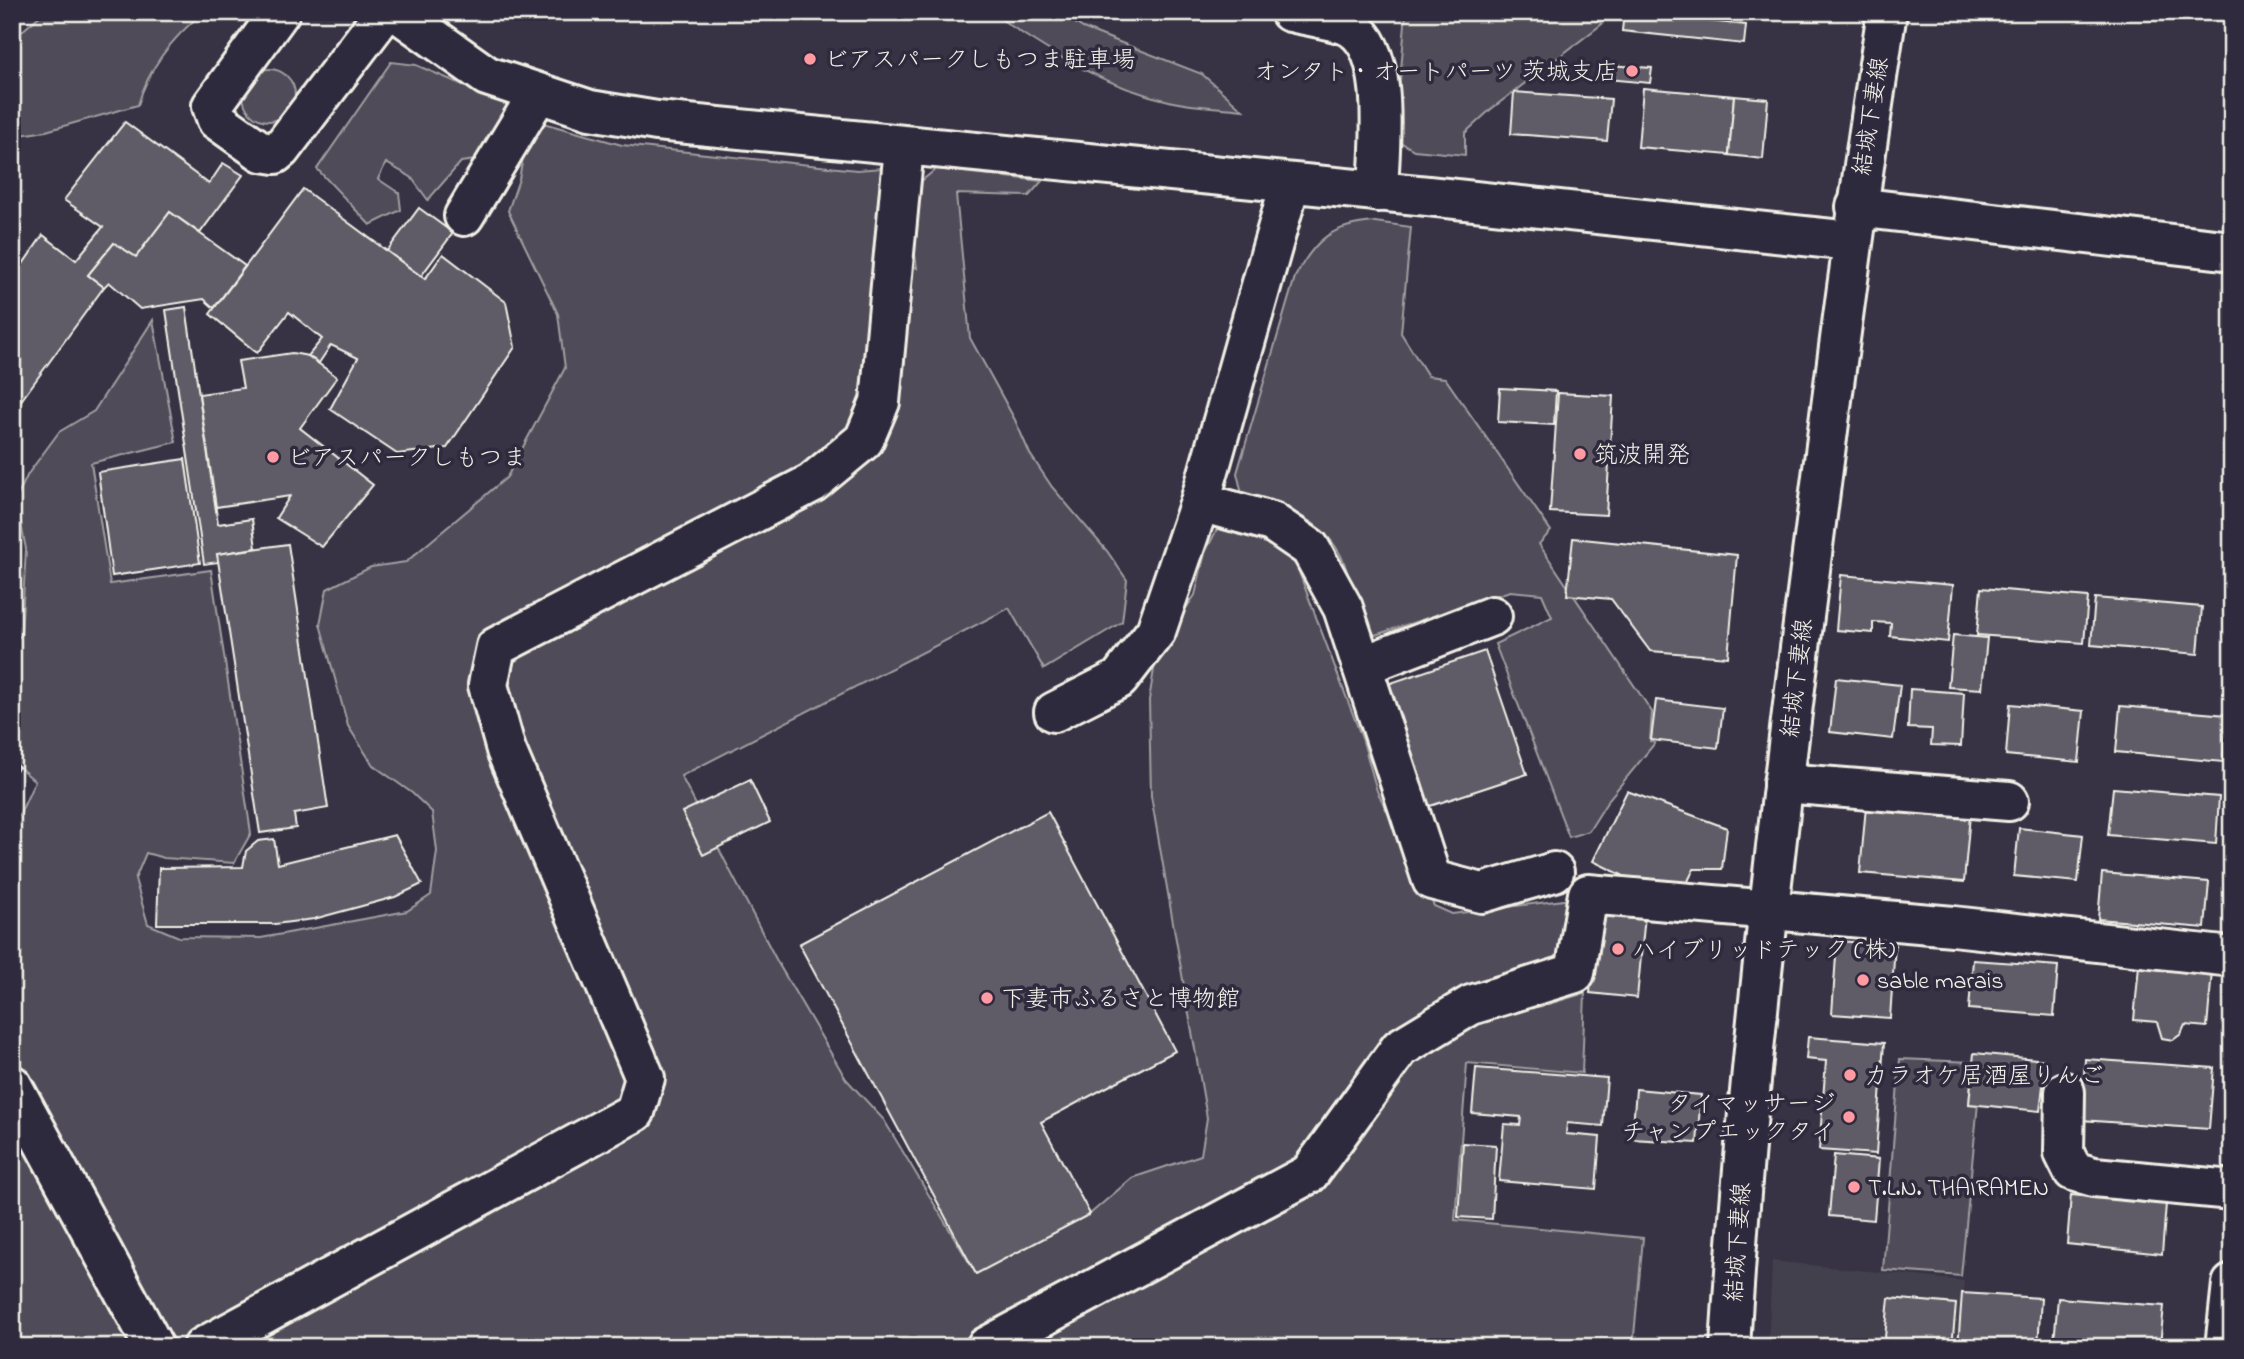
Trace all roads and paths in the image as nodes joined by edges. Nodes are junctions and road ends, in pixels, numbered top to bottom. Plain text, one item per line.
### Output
1 (280, 12) edge
2 (385, 12) edge
3 (397, 12) edge
4 (1290, 12) edge
5 (1887, 12) edge
6 (538, 94) junction
7 (904, 147) junction
8 (1290, 184) junction
9 (1378, 192) junction
10 (464, 216) dead end
11 (1854, 225) junction
12 (2232, 251) edge
13 (1200, 502) junction
14 (1492, 616) dead end
15 (1362, 666) junction
16 (1054, 712) dead end
17 (1783, 783) junction
18 (2009, 802) dead end
19 (1553, 872) dead end
20 (1767, 910) junction
21 (2232, 957) edge
22 (12, 1085) edge
23 (2065, 1092) dead end
24 (2232, 1190) edge
25 (2232, 1284) edge
26 (154, 1347) edge
27 (203, 1347) edge
28 (986, 1347) edge
29 (1730, 1347) edge
30 (2225, 1347) edge

1 - 2 street
3 - 6 street
4 - 9 street
5 - 11 street, 結城下妻線
6 - 7 street
6 - 10 street
7 - 8 street
7 - 27 street
8 - 9 street
8 - 13 street
9 - 11 street
11 - 12 street
11 - 17 street, 結城下妻線
13 - 15 street
13 - 16 street
14 - 15 street
15 - 19 street
17 - 18 street
17 - 20 street, 結城下妻線
20 - 21 street
20 - 28 street
20 - 29 street, 結城下妻線
22 - 26 street
23 - 24 street
25 - 30 street

